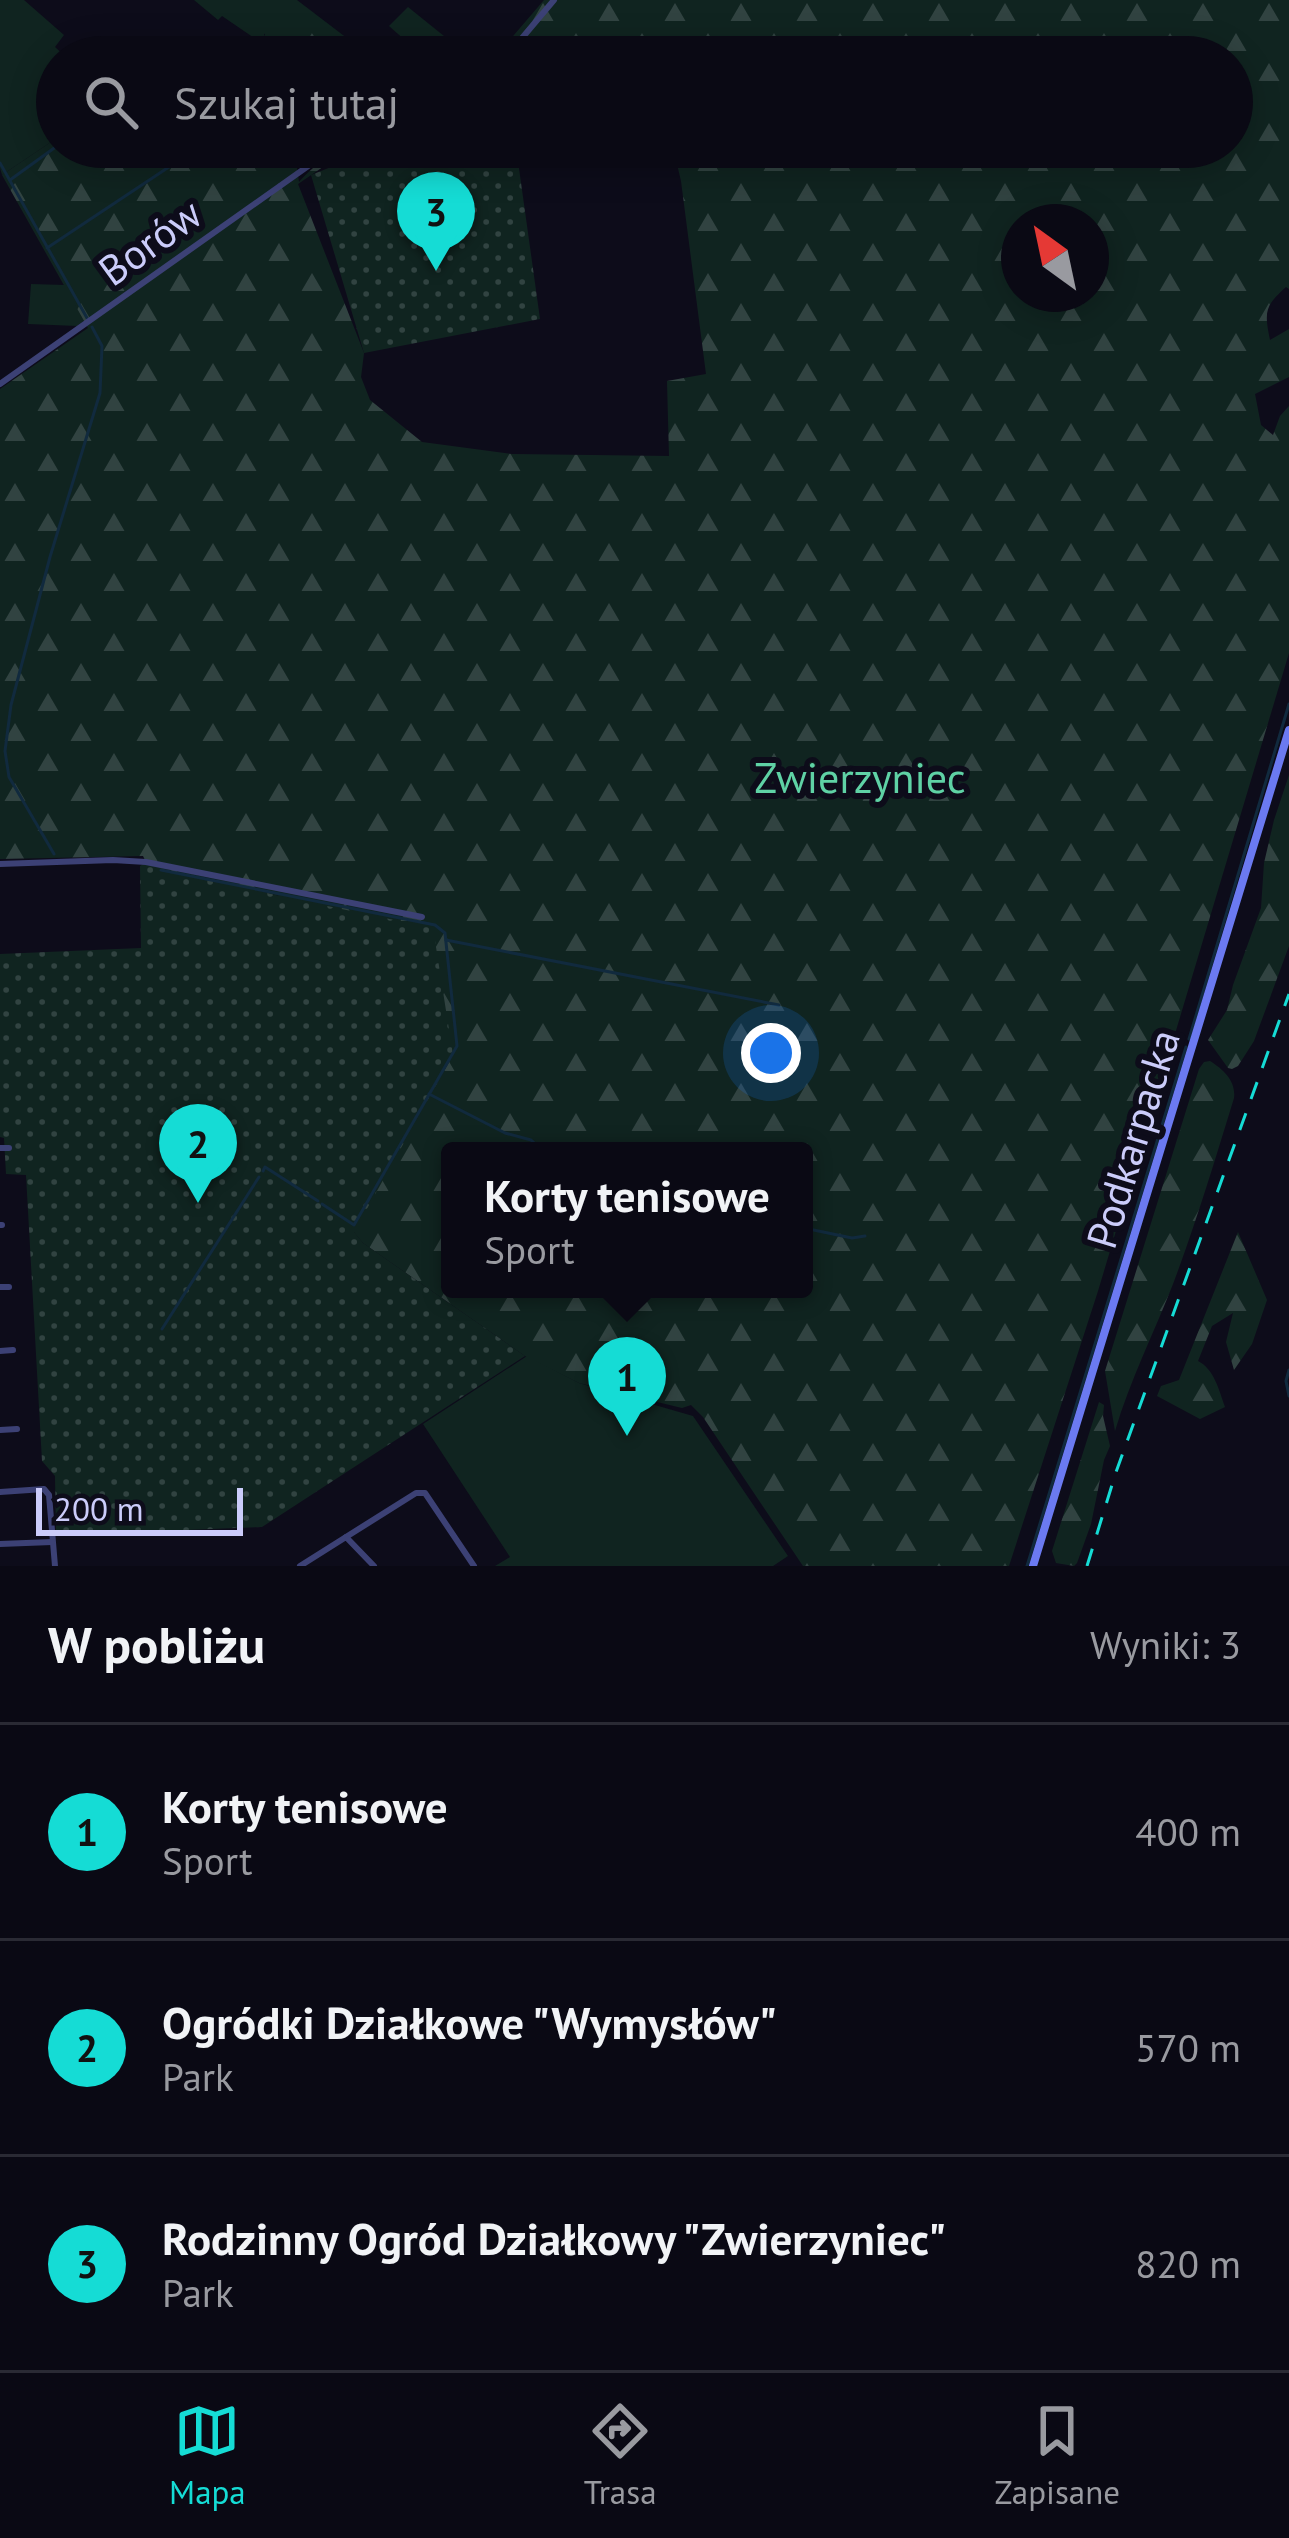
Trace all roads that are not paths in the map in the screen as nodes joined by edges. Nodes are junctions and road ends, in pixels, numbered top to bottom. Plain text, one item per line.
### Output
1 (554, 0) edge
2 (524, 36) edge
3 (305, 168) edge
4 (0, 384) edge
5 (1289, 730) edge
6 (0, 864) edge
7 (422, 916) dead end
8 (14, 1350) dead end
9 (0, 1351) edge
10 (17, 1429) dead end
11 (0, 1430) edge
12 (0, 1492) edge
13 (346, 1537) junction
14 (52, 1542) junction
15 (0, 1544) edge
16 (55, 1566) edge
17 (300, 1566) edge
18 (374, 1566) edge
19 (474, 1566) edge
20 (1034, 1566) edge

1 - 2 street
3 - 4 street, Borów
5 - 20 main road, Podkarpacka
6 - 7 street
8 - 9 street
10 - 11 street
12 - 14 street
13 - 17 street
13 - 18 street
13 - 19 street
14 - 15 street
14 - 16 street

